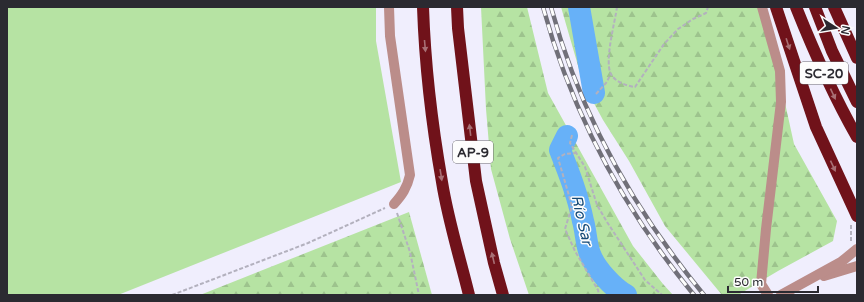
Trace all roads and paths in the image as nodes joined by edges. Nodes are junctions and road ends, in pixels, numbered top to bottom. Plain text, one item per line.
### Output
1 (389, 7) edge
2 (423, 7) edge
3 (457, 7) edge
4 (617, 7) edge
5 (708, 7) edge
6 (762, 7) edge
7 (776, 7) edge
8 (796, 7) edge
9 (815, 7) edge
10 (834, 7) edge
11 (857, 58) edge
12 (610, 74) junction
13 (596, 94) dead end
14 (857, 102) edge
15 (572, 135) dead end
16 (857, 137) edge
17 (576, 153) junction
18 (394, 204) junction
19 (857, 216) edge
20 (857, 249) edge
21 (857, 266) edge
22 (807, 282) junction
23 (172, 295) edge
24 (419, 295) edge
25 (469, 295) edge
26 (503, 295) edge
27 (599, 295) edge
28 (662, 295) edge
29 (768, 295) edge
30 (781, 295) edge

1 - 18 street
2 -> 25 highway, AP-9
26 -> 3 highway, AP-9
4 - 12 path
5 - 12 path
6 - 29 street
7 -> 19 highway
8 -> 16 highway, SC-20
9 - 14 highway, SC-20
10 - 11 highway
12 - 13 path
15 - 17 path
17 - 27 path
17 - 28 path
18 - 23 path
18 - 24 path
20 - 22 street
21 - 22 street
22 - 30 street

